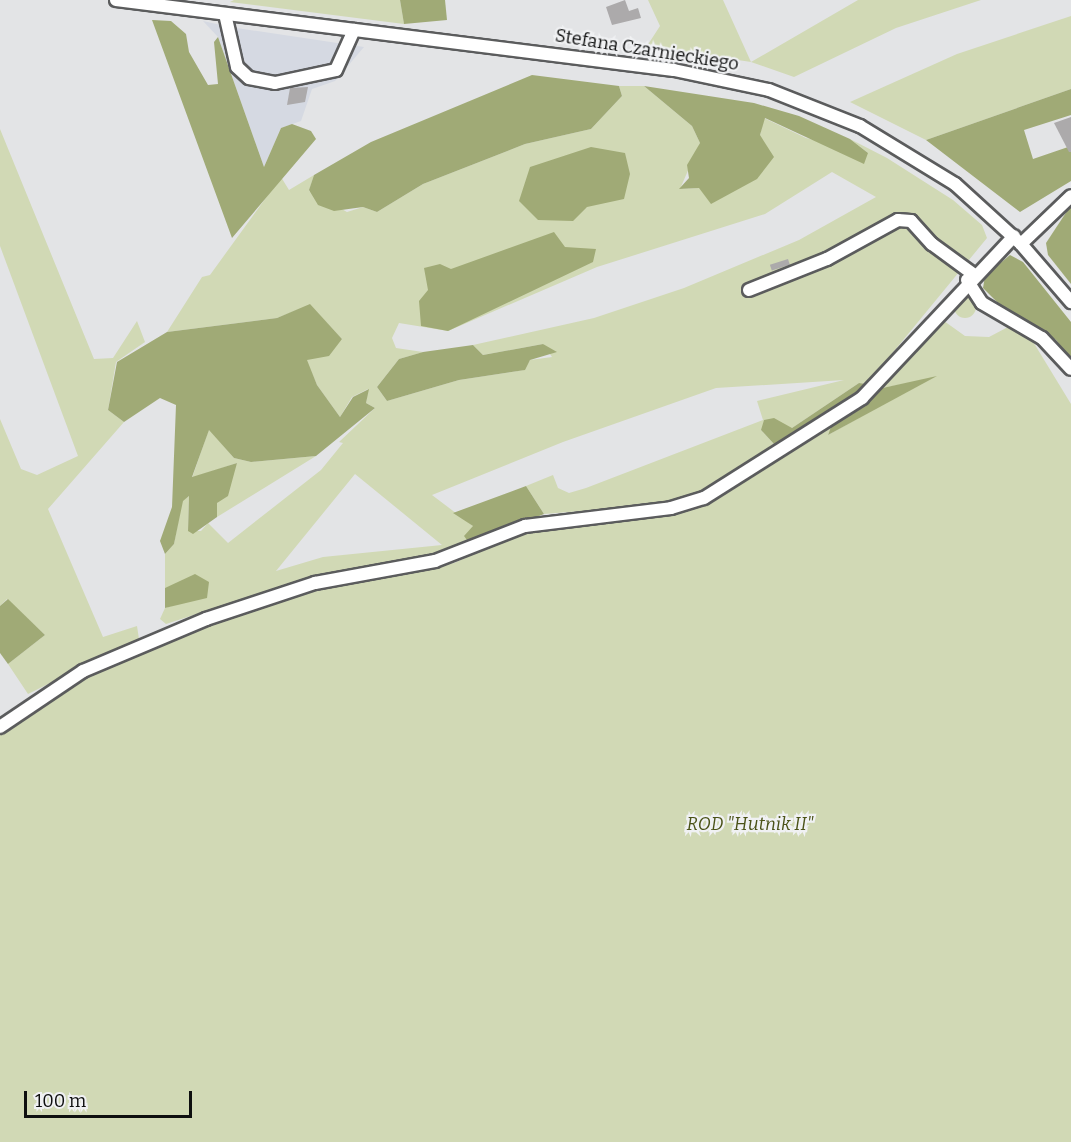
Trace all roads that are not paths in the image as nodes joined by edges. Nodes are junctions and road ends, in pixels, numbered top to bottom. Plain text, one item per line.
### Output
1 (116, 0) edge
2 (225, 14) junction
3 (354, 30) junction
4 (1071, 196) edge
5 (1017, 240) junction
6 (970, 277) junction
7 (748, 290) dead end
8 (1071, 302) edge
9 (1071, 369) edge
10 (0, 727) edge

1 - 2 street, Stefana Czarnieckiego
2 - 3 street, Stefana Czarnieckiego
2 - 3 street
3 - 5 street, Stefana Czarnieckiego
4 - 5 street
5 - 6 street
5 - 8 street, Stefana Czarnieckiego
6 - 7 street
6 - 9 street
6 - 10 street

